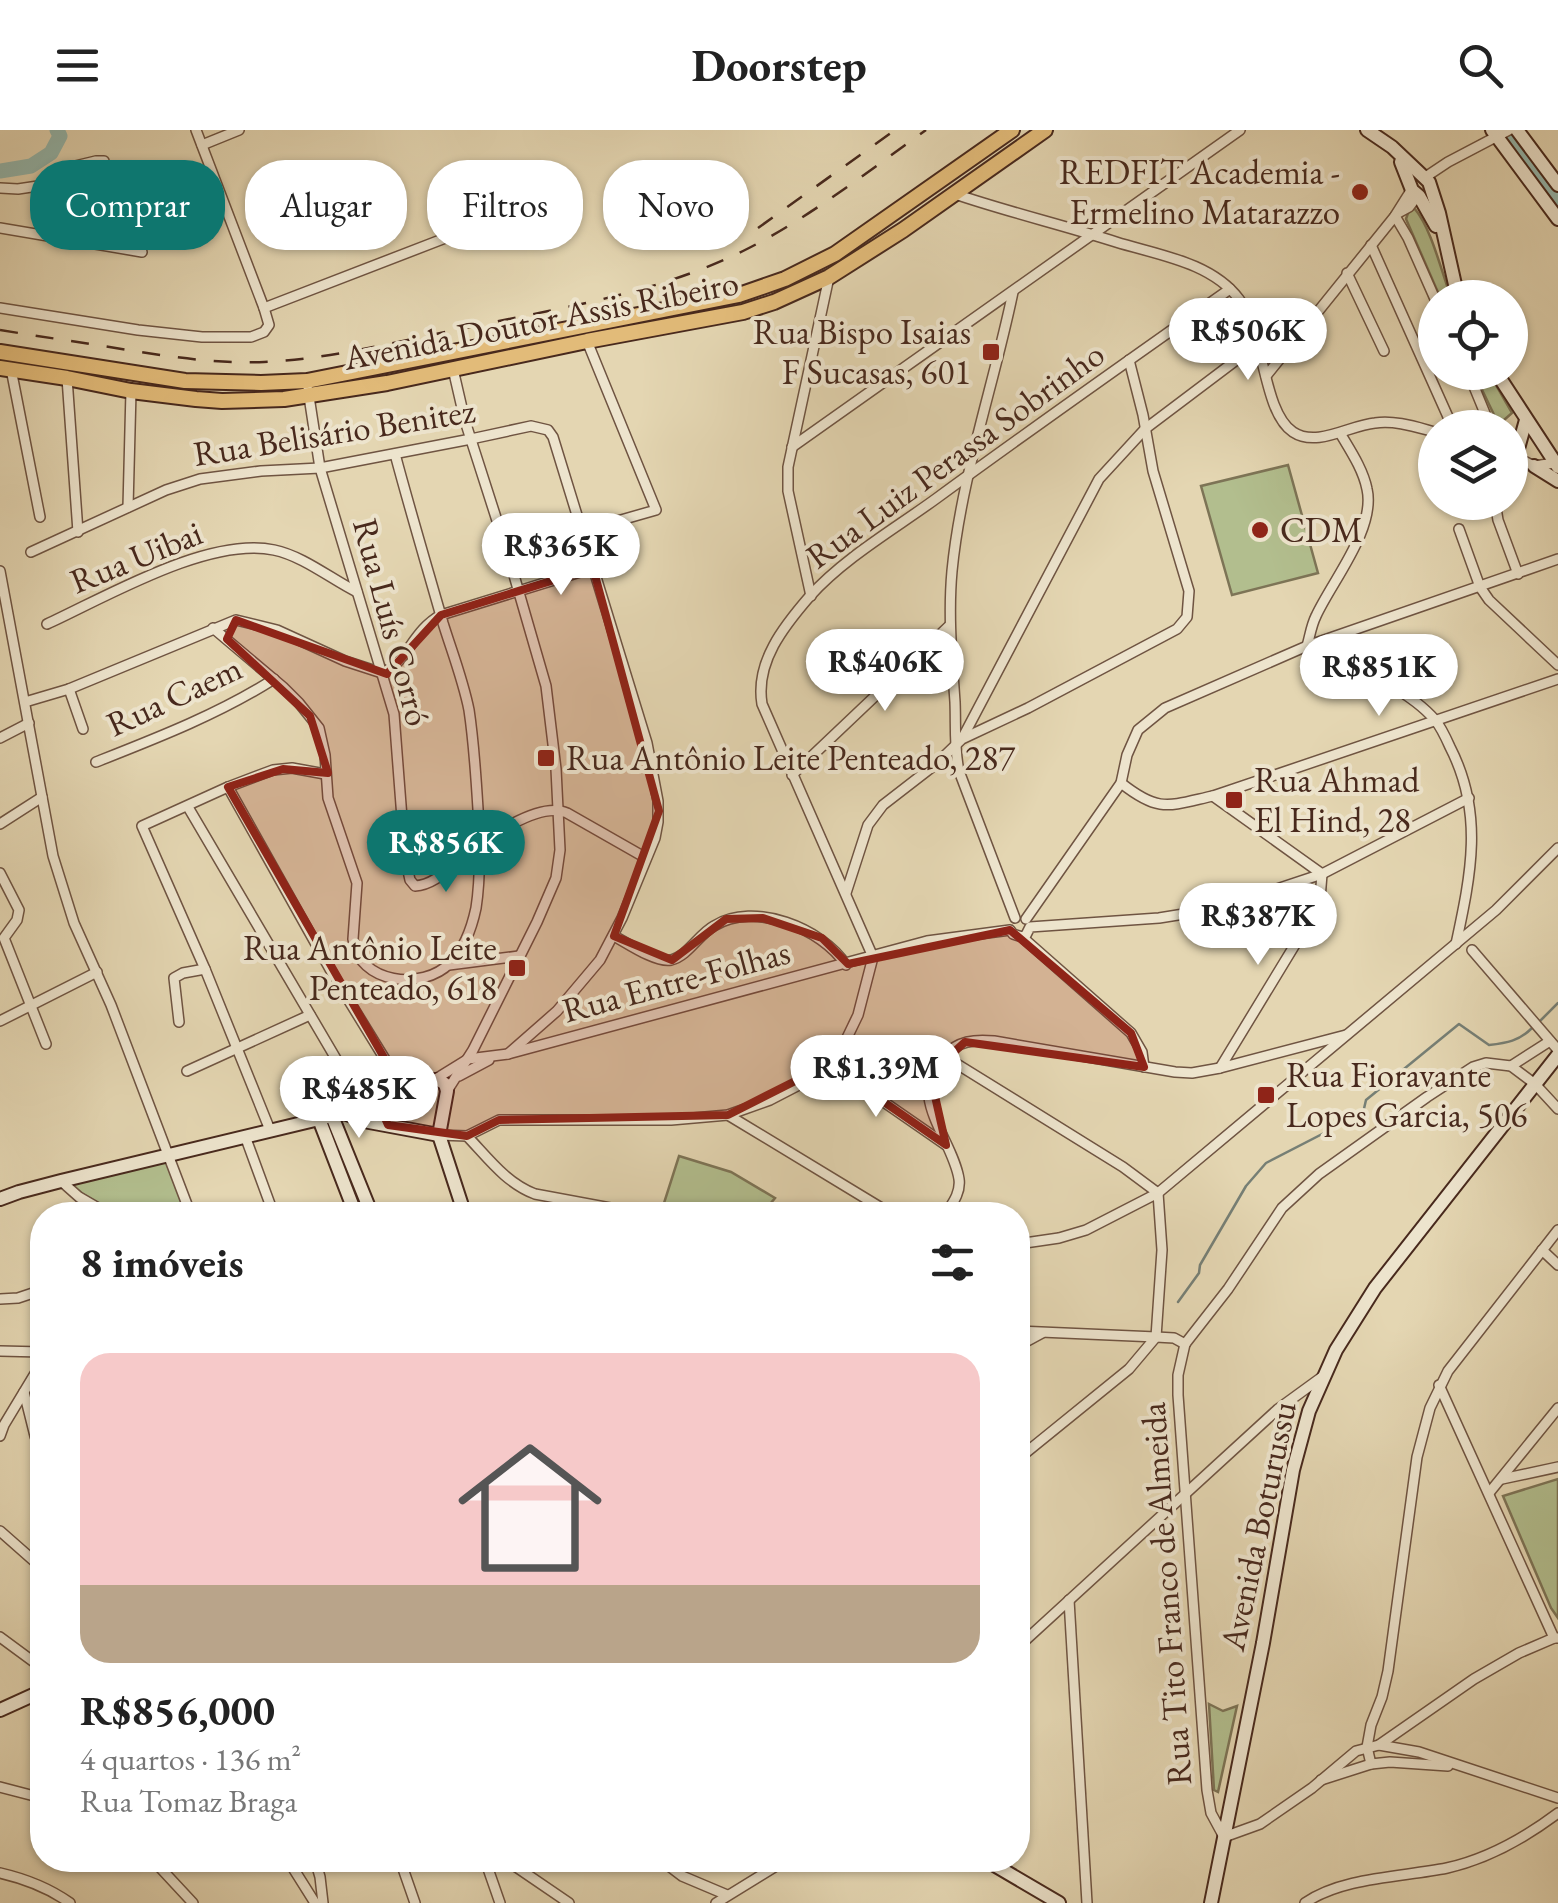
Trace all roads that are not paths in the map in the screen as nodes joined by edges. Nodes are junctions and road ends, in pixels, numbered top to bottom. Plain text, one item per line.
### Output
1 (196, 130) edge
2 (239, 130) edge
3 (1012, 130) edge
4 (1045, 130) edge
5 (1240, 130) edge
6 (1367, 130) edge
7 (1517, 130) edge
8 (1499, 133) edge
9 (202, 145) junction
10 (1558, 185) edge
11 (30, 187) edge
12 (1421, 187) junction
13 (0, 188) edge
14 (953, 194) junction
15 (1396, 215) junction
16 (1558, 218) edge
17 (0, 228) edge
18 (1092, 234) junction
19 (1371, 245) junction
20 (427, 246) edge
21 (142, 252) dead end
22 (1348, 273) junction
23 (829, 278) junction
24 (1427, 280) edge
25 (1454, 280) edge
26 (1230, 289) junction
27 (1014, 292) junction
28 (0, 308) edge
29 (264, 308) junction
30 (587, 341) junction
31 (1259, 342) junction
32 (1384, 351) dead end
33 (0, 352) edge
34 (1130, 360) junction
35 (6, 368) edge
36 (453, 369) junction
37 (1266, 376) junction
38 (67, 378) junction
39 (307, 381) junction
40 (185, 389) junction
41 (131, 390) junction
42 (310, 397) junction
43 (1445, 410) edge
44 (1528, 423) edge
45 (1418, 428) edge
46 (1145, 429) junction
47 (1340, 432) junction
48 (471, 440) junction
49 (1542, 444) junction
50 (792, 447) junction
51 (1528, 448) edge
52 (394, 454) junction
53 (1528, 462) edge
54 (1557, 465) edge
55 (1534, 466) junction
56 (320, 468) junction
57 (970, 473) junction
58 (1558, 481) edge
59 (128, 507) junction
60 (40, 517) dead end
61 (1498, 520) edge
62 (600, 526) dead end
63 (1458, 529) dead end
64 (78, 532) junction
65 (31, 552) dead end
66 (1558, 559) edge
67 (594, 568) junction
68 (0, 571) edge
69 (1518, 574) junction
70 (1, 586) edge
71 (1480, 587) junction
72 (518, 591) junction
73 (357, 592) junction
74 (811, 596) junction
75 (441, 615) junction
76 (236, 620) junction
77 (47, 624) dead end
78 (950, 625) junction
79 (213, 628) junction
80 (12, 636) junction
81 (227, 639) junction
82 (0, 640) edge
83 (1307, 646) junction
84 (1558, 665) edge
85 (382, 673) junction
86 (274, 679) junction
87 (1558, 679) edge
88 (69, 688) junction
89 (26, 702) junction
90 (1436, 721) junction
91 (29, 723) junction
92 (83, 729) dead end
93 (0, 738) edge
94 (958, 743) junction
95 (96, 762) dead end
96 (325, 774) junction
97 (792, 775) junction
98 (1121, 782) junction
99 (228, 787) junction
100 (1213, 796) junction
101 (42, 797) junction
102 (1469, 798) junction
103 (188, 807) junction
104 (558, 809) junction
105 (0, 824) edge
106 (479, 844) junction
107 (1558, 848) edge
108 (646, 858) junction
109 (0, 873) edge
110 (1322, 874) junction
111 (846, 894) junction
112 (1024, 921) junction
113 (1010, 930) junction
114 (614, 936) junction
115 (1022, 936) junction
116 (1456, 944) junction
117 (1472, 950) dead end
118 (519, 956) junction
119 (873, 957) junction
120 (846, 964) junction
121 (449, 965) junction
122 (205, 970) junction
123 (97, 972) junction
124 (30, 1005) junction
125 (310, 1015) junction
126 (0, 1020) edge
127 (179, 1022) dead end
128 (1349, 1034) junction
129 (1548, 1039) junction
130 (46, 1044) dead end
131 (236, 1048) junction
132 (1558, 1053) edge
133 (508, 1054) junction
134 (944, 1056) junction
135 (493, 1057) junction
136 (468, 1059) junction
137 (829, 1064) junction
138 (1511, 1066) junction
139 (1144, 1067) junction
140 (1220, 1068) junction
141 (186, 1070) dead end
142 (456, 1078) junction
143 (434, 1080) junction
144 (1535, 1084) junction
145 (447, 1091) junction
146 (400, 1093) junction
147 (362, 1107) junction
148 (1558, 1110) edge
149 (728, 1115) junction
150 (332, 1116) junction
151 (388, 1126) junction
152 (270, 1130) junction
153 (439, 1135) junction
154 (245, 1136) junction
155 (467, 1136) junction
156 (946, 1145) junction
157 (168, 1154) junction
158 (61, 1181) junction
159 (1158, 1193) junction
160 (0, 1200) edge
161 (563, 1200) joint
162 (88, 1202) edge
163 (186, 1202) edge
164 (269, 1202) edge
165 (353, 1202) edge
166 (367, 1202) edge
167 (461, 1202) edge
168 (574, 1202) edge
169 (872, 1202) edge
170 (953, 1202) edge
171 (1558, 1230) edge
172 (1030, 1242) edge
173 (1542, 1250) junction
174 (1558, 1265) edge
175 (30, 1294) edge
176 (0, 1300) edge
177 (1030, 1331) edge
178 (1044, 1332) junction
179 (1156, 1337) junction
180 (1030, 1340) edge
181 (1185, 1344) junction
182 (0, 1351) edge
183 (30, 1352) edge
184 (1325, 1375) junction
185 (30, 1382) edge
186 (1439, 1385) junction
187 (24, 1392) junction
188 (1558, 1408) edge
189 (30, 1418) edge
190 (0, 1436) edge
191 (1030, 1449) edge
192 (1558, 1467) edge
193 (1502, 1479) junction
194 (1489, 1494) junction
195 (1184, 1495) junction
196 (0, 1530) edge
197 (30, 1557) edge
198 (1069, 1600) junction
199 (1030, 1636) edge
200 (0, 1637) edge
201 (1556, 1638) edge
202 (30, 1659) edge
203 (30, 1696) edge
204 (0, 1710) edge
205 (1371, 1726) junction
206 (1398, 1732) junction
207 (1380, 1745) junction
208 (1394, 1746) junction
209 (1367, 1748) junction
210 (1352, 1754) junction
211 (1390, 1762) junction
212 (1371, 1764) junction
213 (1461, 1766) junction
214 (1356, 1769) junction
215 (1320, 1781) junction
216 (0, 1787) edge
217 (30, 1795) edge
218 (1558, 1798) edge
219 (1558, 1813) edge
220 (1224, 1836) junction
221 (164, 1872) edge
222 (296, 1872) edge
223 (319, 1872) edge
224 (404, 1872) edge
225 (489, 1872) edge
226 (524, 1872) edge
227 (677, 1872) edge
228 (765, 1872) edge
229 (1006, 1872) edge
230 (0, 1873) edge
231 (726, 1895) junction
232 (70, 1903) edge
233 (194, 1903) edge
234 (315, 1903) edge
235 (324, 1903) edge
236 (415, 1903) edge
237 (500, 1903) edge
238 (569, 1903) edge
239 (716, 1903) edge
240 (1059, 1903) edge
241 (1087, 1903) edge
242 (1211, 1903) edge
243 (1305, 1903) edge

1 - 9 street
2 - 9 street
3 - 39 main road, Avenida Doutor Assis Ribeiro
4 - 14 main road, Avenida Doutor Assis Ribeiro
5 - 18 street
6 - 12 main road
7 - 10 main road
8 - 12 street
8 - 16 main road
9 - 29 street
11 - 13 street
12 - 15 street
12 - 25 main road
14 - 18 street
14 - 23 main road, Avenida Doutor Assis Ribeiro
15 - 19 street
15 - 24 street
17 - 21 street
18 - 26 street
18 - 27 street
19 - 22 street
19 - 43 street
20 - 29 street
22 - 32 street
22 - 37 street
23 - 30 main road, Avenida Doutor Assis Ribeiro
23 - 50 street
26 - 31 street
26 - 34 street, Rua Luiz Perassa Sobrinho
27 - 50 street
27 - 57 street
28 - 29 street
30 - 36 main road, Avenida Doutor Assis Ribeiro
30 - 62 street
31 - 37 street
31 - 46 street
33 - 40 main road, Avenida Doutor Assis Ribeiro
34 - 46 street
34 - 57 street, Rua Luiz Perassa Sobrinho
35 - 38 main road, Avenida Doutor Assis Ribeiro
35 - 60 street
36 - 42 main road, Avenida Doutor Assis Ribeiro
36 - 48 street
37 - 47 street
38 - 41 main road, Avenida Doutor Assis Ribeiro
38 - 64 street
39 - 40 main road, Avenida Doutor Assis Ribeiro
39 - 42 street, Rua Luís Corró
40 - 41 main road, Avenida Doutor Assis Ribeiro
40 - 42 main road, Avenida Doutor Assis Ribeiro
41 - 59 street
42 - 56 street, Rua Luís Corró
44 - 49 main road
45 - 47 street
46 - 94 street
46 - 94 street
47 - 83 street
48 - 52 street, Rua Belisário Benitez
48 - 67 street, Rua Belisário Benitez
48 - 72 street
49 - 51 street
49 - 54 main road
50 - 74 street
52 - 56 street, Rua Belisário Benitez
52 - 75 street
53 - 55 street
54 - 55 street
55 - 58 main road
56 - 59 street, Rua Belisário Benitez
56 - 73 street, Rua Luís Corró
57 - 74 street, Rua Luiz Perassa Sobrinho
57 - 78 street
59 - 64 street, Rua Belisário Benitez
61 - 69 street
63 - 71 street
64 - 65 street, Rua Belisário Benitez
66 - 69 street
67 - 72 street
67 - 108 street
68 - 70 street
69 - 71 street
70 - 80 street
71 - 83 street
71 - 84 street
72 - 75 street
72 - 104 street
73 - 77 street, Rua Uibai
73 - 85 street, Rua Luís Corró
74 - 97 street, Rua Luiz Perassa Sobrinho
75 - 85 street
75 - 106 street
76 - 79 street
76 - 81 street
76 - 85 street
78 - 94 street
78 - 97 street
79 - 81 street
79 - 88 street
80 - 82 street
80 - 89 street
81 - 86 street
83 - 90 street
83 - 98 street
85 - 106 street, Rua Luís Corró
86 - 95 street, Rua Caem
86 - 96 street
87 - 90 street
88 - 89 street
88 - 92 street
89 - 91 street
90 - 100 street
90 - 102 street
91 - 93 street
91 - 101 street
94 - 111 street
94 - 112 street
96 - 99 street
96 - 121 street
97 - 111 street, Rua Luiz Perassa Sobrinho
98 - 100 street
98 - 112 street
99 - 103 street
99 - 146 street
100 - 110 street
101 - 105 street
101 - 123 street
102 - 110 street
102 - 116 street
103 - 122 street
103 - 125 street
104 - 106 street
104 - 108 street
104 - 118 street
106 - 121 street
107 - 116 street
108 - 114 street
109 - 124 street
110 - 112 street
110 - 140 street
111 - 119 street, Rua Luiz Perassa Sobrinho
112 - 113 street
112 - 115 street
113 - 115 street
113 - 119 street, Rua Entre-Folhas
114 - 120 street
114 - 133 street
115 - 139 street
116 - 128 street
117 - 129 street
118 - 121 street
118 - 136 street
119 - 120 street, Rua Entre-Folhas
119 - 137 street
120 - 133 street, Rua Entre-Folhas
122 - 127 street
122 - 131 street
123 - 124 street
123 - 157 street
124 - 126 street
124 - 130 street
125 - 131 street
125 - 147 street
128 - 140 street
128 - 159 street
129 - 132 street
129 - 138 street
131 - 141 street
131 - 152 street
132 - 144 main road, Avenida Boturussu
133 - 135 street, Rua Entre-Folhas
134 - 139 street
134 - 156 street
134 - 159 street
135 - 136 street, Rua Entre-Folhas
135 - 142 street, Rua Entre-Folhas
136 - 142 street
136 - 143 street
137 - 149 street
137 - 156 street
138 - 144 street
138 - 181 street
139 - 140 street
142 - 145 street
143 - 145 main road
143 - 146 main road
144 - 148 street
144 - 184 main road, Avenida Boturussu
145 - 153 main road
146 - 147 main road
146 - 151 main road
147 - 150 main road
149 - 155 street
149 - 169 street
150 - 151 main road
150 - 152 main road
150 - 165 main road
150 - 166 main road
151 - 153 main road
152 - 154 main road
153 - 155 street
153 - 167 main road
154 - 157 main road
154 - 164 street
155 - 161 street
156 - 170 street
157 - 158 main road
157 - 163 street
158 - 160 main road
158 - 162 street
159 - 172 street
159 - 179 street
161 - 168 street
171 - 173 street
173 - 174 street
173 - 186 street
175 - 176 street
177 - 178 street
178 - 179 street
178 - 180 street
179 - 181 street
179 - 191 street
181 - 195 street, Rua Tito Franco de Almeida
182 - 183 street
184 - 195 street
184 - 220 main road, Avenida Boturussu
185 - 187 street
186 - 194 street
186 - 205 street
187 - 189 street
187 - 190 street
188 - 193 street
192 - 193 street
193 - 194 street
194 - 201 street
195 - 198 street
195 - 220 street, Rua Tito Franco de Almeida
196 - 197 street
198 - 199 street
198 - 241 street
200 - 202 street
201 - 206 street
203 - 204 main road
205 - 209 street
205 - 210 street
206 - 207 street
206 - 208 street
207 - 208 street
207 - 209 street
208 - 211 street
208 - 213 street
209 - 210 street
209 - 212 street
210 - 214 street
210 - 215 street
211 - 212 street
211 - 213 street
212 - 214 street
213 - 218 street
214 - 215 street
215 - 220 street
216 - 217 street
219 - 243 street
220 - 242 main road, Avenida Boturussu
221 - 233 street
222 - 234 street
223 - 235 street
224 - 236 street
225 - 237 street
226 - 238 street
227 - 231 street
228 - 231 street
229 - 240 main road
230 - 232 street
231 - 239 street

